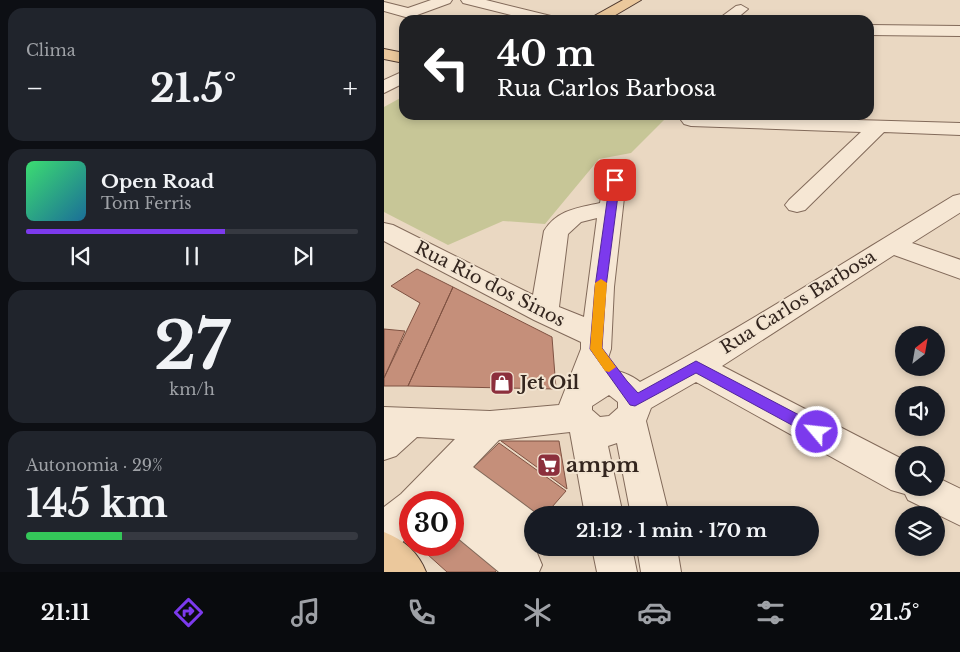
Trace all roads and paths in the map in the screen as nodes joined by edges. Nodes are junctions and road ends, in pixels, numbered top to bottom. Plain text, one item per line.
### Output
1 (445, 0) edge
2 (469, 0) edge
3 (634, 0) edge
4 (384, 6) edge
5 (741, 9) dead end
6 (416, 11) junction
7 (430, 15) edge
8 (530, 15) edge
9 (605, 15) edge
10 (732, 15) edge
11 (874, 30) edge
12 (957, 36) edge
13 (384, 54) edge
14 (399, 57) edge
15 (399, 79) edge
16 (384, 87) edge
17 (691, 120) dead end
18 (879, 126) junction
19 (960, 129) edge
20 (615, 180) dead end
21 (960, 201) edge
22 (797, 206) dead end
23 (612, 208) junction
24 (384, 231) edge
25 (890, 244) junction
26 (960, 270) edge
27 (544, 313) junction
28 (596, 342) junction
29 (696, 366) junction
30 (629, 402) junction
31 (581, 413) junction
32 (396, 422) edge
33 (490, 426) junction
34 (384, 445) edge
35 (895, 473) edge
36 (438, 491) edge
37 (937, 496) edge
38 (602, 506) edge
39 (648, 506) edge
40 (960, 508) edge
41 (464, 516) edge
42 (399, 523) edge
43 (384, 534) edge
44 (384, 552) edge
45 (524, 553) edge
46 (614, 556) edge
47 (658, 556) edge
48 (406, 572) edge
49 (617, 572) edge
50 (661, 572) edge

1 - 6 street
2 - 8 street
3 - 9 main road
4 - 6 street
5 - 10 street
6 - 7 street
11 - 12 street
13 - 14 main road
15 - 16 street
17 - 18 street
18 - 19 street
18 - 22 street
20 - 23 street
21 - 25 street, Rua Carlos Barbosa
23 - 27 street
23 - 28 street
24 - 27 street, Rua Rio dos Sinos
25 - 26 street
25 - 29 street, Rua Carlos Barbosa
27 - 28 street, Rua Rio dos Sinos
28 - 30 street
28 - 31 street
29 - 30 street, Rua Carlos Barbosa
29 - 35 street
30 - 31 street
30 - 31 street
30 - 39 street
31 - 33 street
31 - 38 street
32 - 33 street
32 - 34 street
33 - 36 street
37 - 40 street
41 - 45 street
42 - 43 street
44 - 48 main road
46 - 49 street
47 - 50 street

